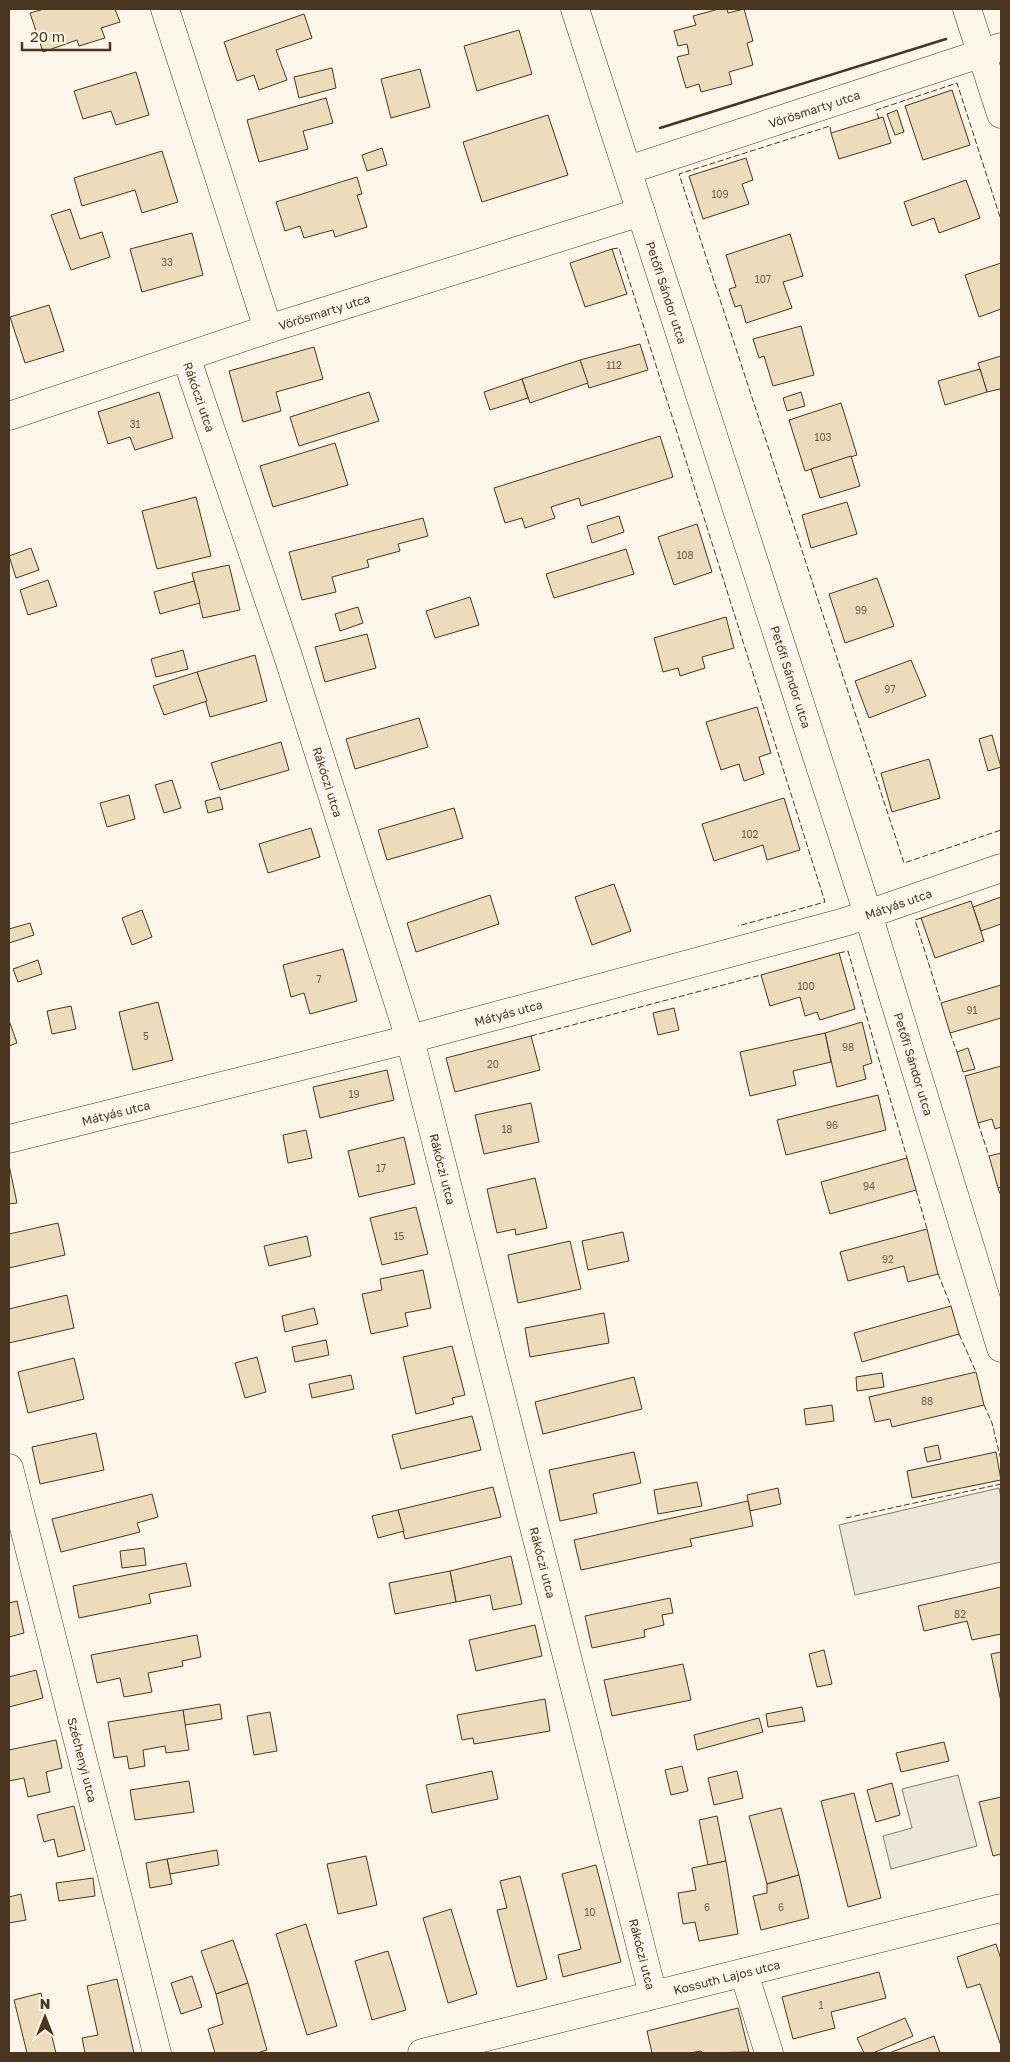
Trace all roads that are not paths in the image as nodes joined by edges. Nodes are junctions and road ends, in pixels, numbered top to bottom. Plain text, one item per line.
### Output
1 (165, 9) edge
2 (575, 9) edge
3 (967, 9) edge
4 (991, 50) edge
5 (1001, 114) edge
6 (628, 170) junction
7 (641, 212) junction
8 (268, 329) junction
9 (186, 357) junction
10 (9, 416) edge
11 (1001, 868) edge
12 (868, 914) junction
13 (410, 1039) junction
14 (9, 1139) edge
15 (1001, 1348) edge
16 (9, 1468) edge
17 (1001, 1908) edge
18 (744, 1973) junction
19 (653, 1995) junction
20 (157, 2053) edge
21 (422, 2053) edge
22 (769, 2053) edge

1 - 8 street
2 - 6 street, Petőfi Sándor utca
3 - 4 street
4 - 5 street
4 - 6 street, Vörösmarty utca
6 - 7 street, Petőfi Sándor utca
7 - 8 street, Vörösmarty utca
7 - 12 street, Petőfi Sándor utca
8 - 9 street, Vörösmarty utca
9 - 10 street, Vörösmarty utca
9 - 13 street, Rákóczi utca
11 - 12 street, Mátyás utca
12 - 13 street, Mátyás utca
12 - 15 street, Petőfi Sándor utca
13 - 14 street, Mátyás utca
13 - 19 street, Rákóczi utca
16 - 20 street, Széchenyi utca
17 - 18 street, Kossuth Lajos utca
18 - 19 street, Kossuth Lajos utca
18 - 22 street
19 - 21 street, Kossuth Lajos utca

